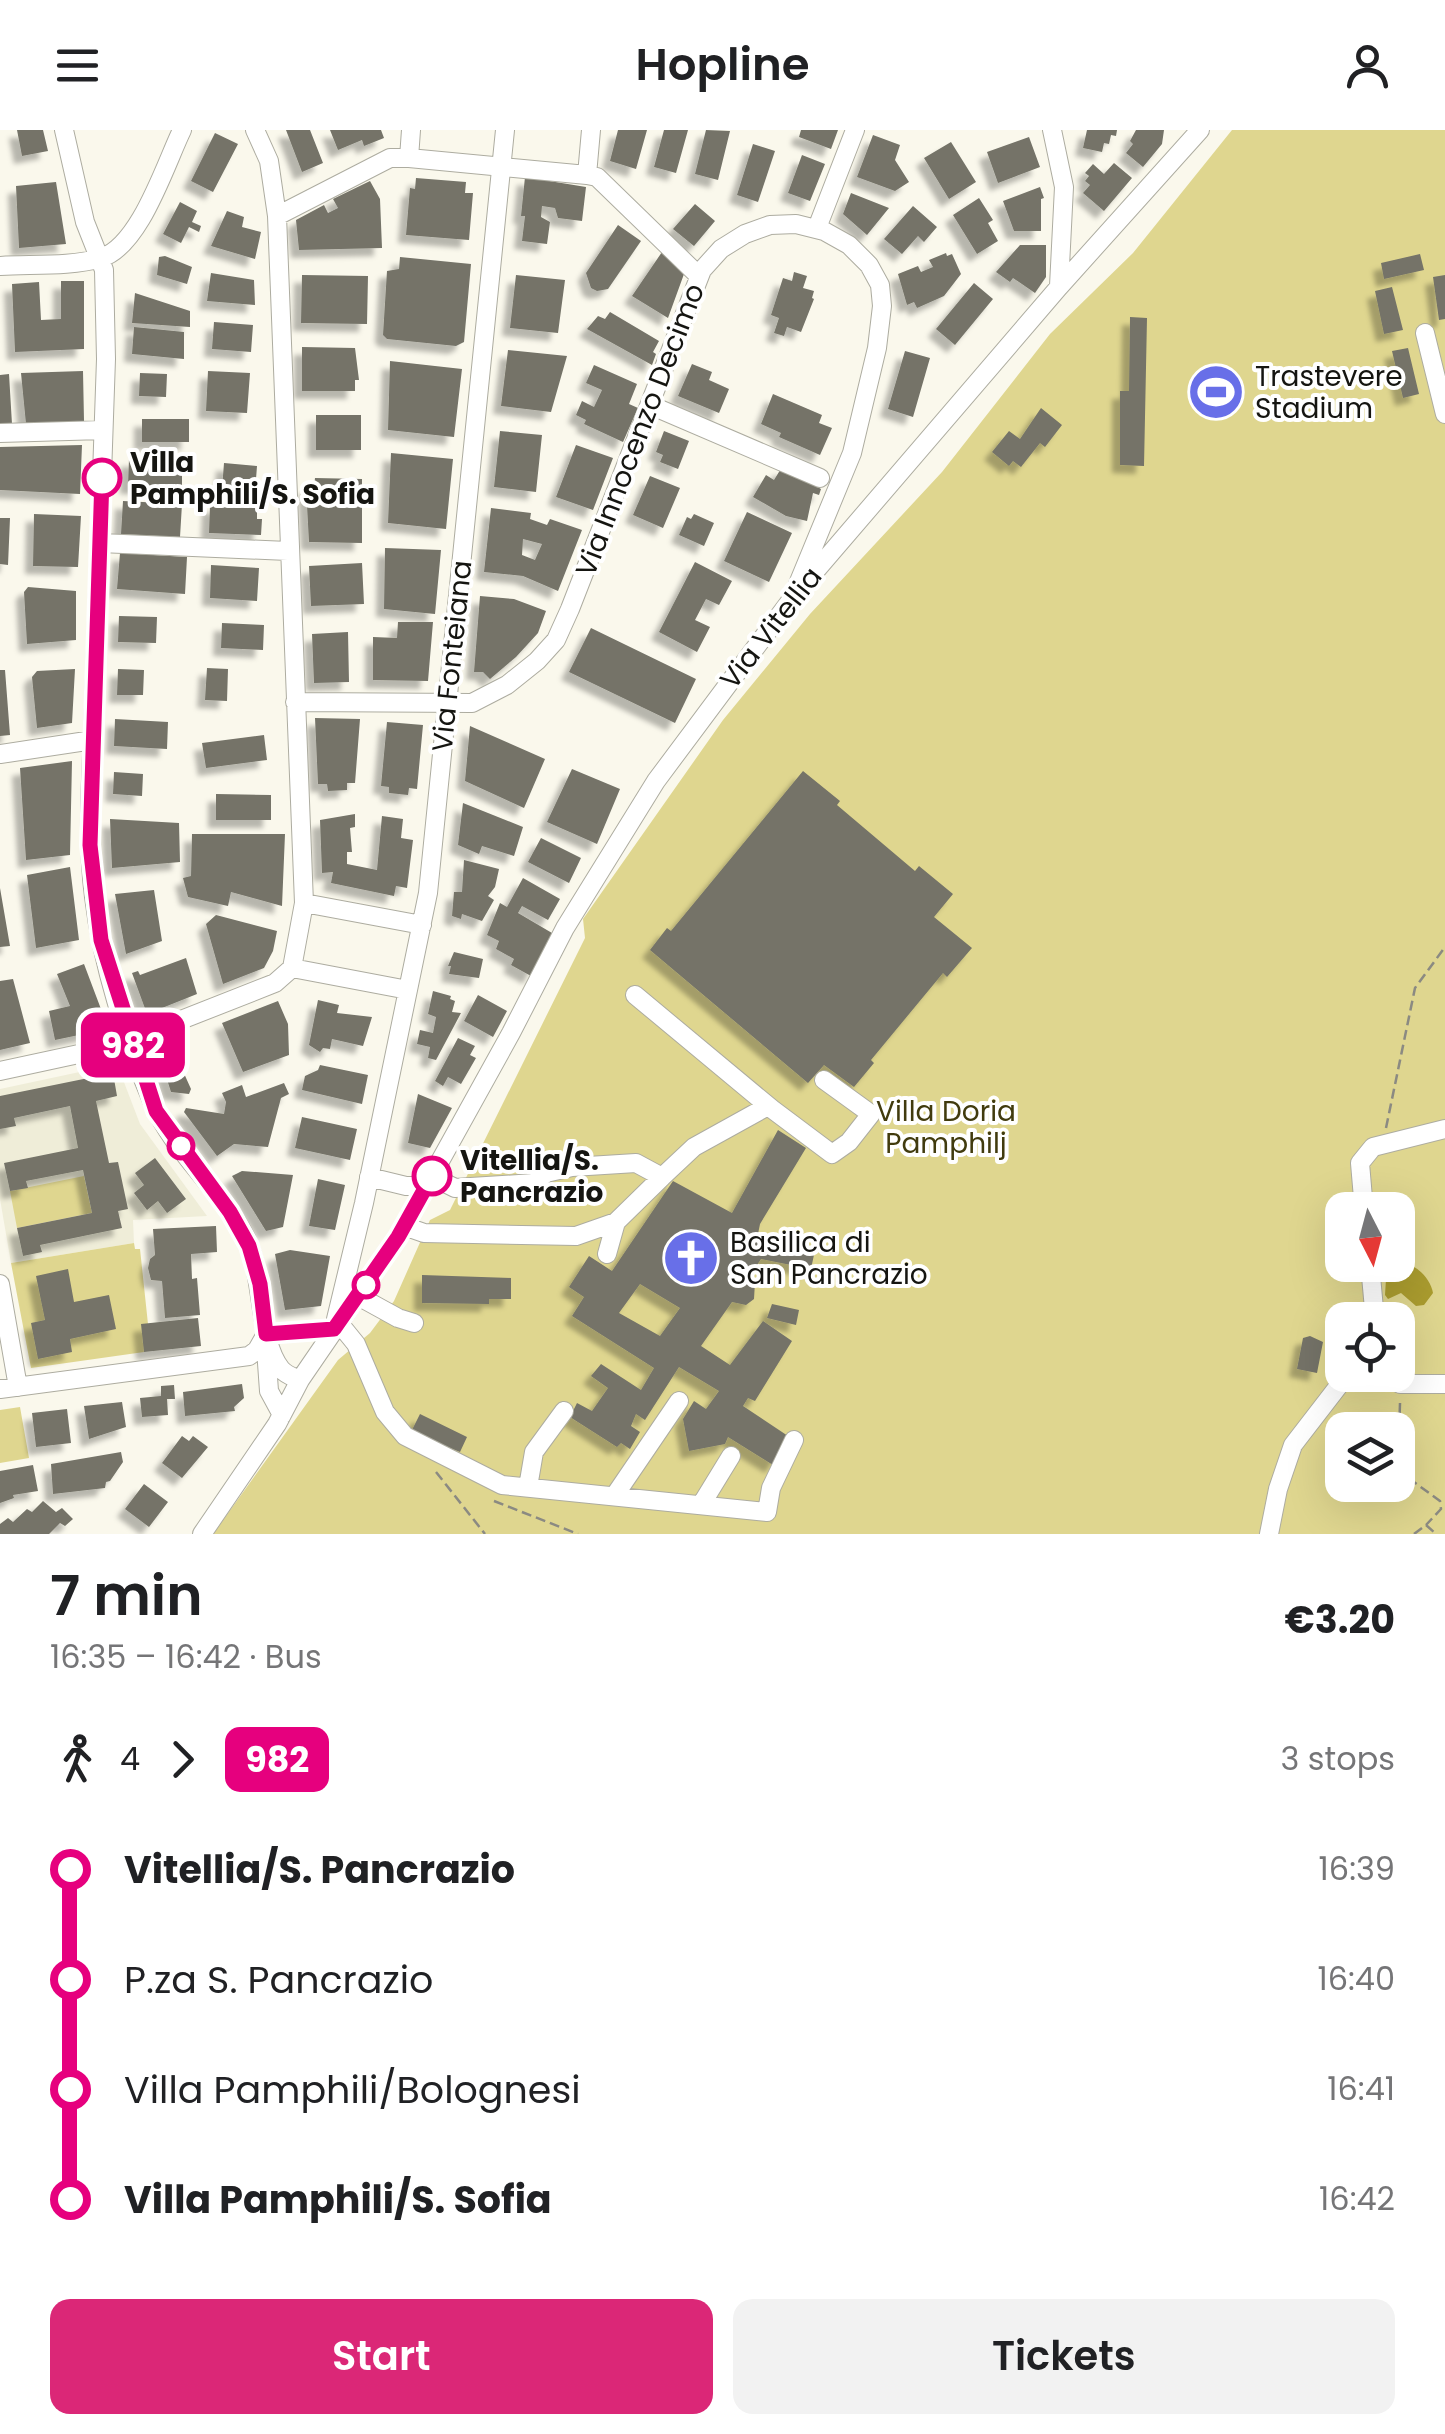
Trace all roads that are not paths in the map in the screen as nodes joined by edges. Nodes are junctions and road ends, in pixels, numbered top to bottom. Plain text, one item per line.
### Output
1 (64, 130) edge
2 (182, 130) edge
3 (256, 130) edge
4 (411, 130) edge
5 (504, 130) edge
6 (591, 130) edge
7 (855, 130) edge
8 (1200, 130) edge
9 (1057, 135) edge
10 (409, 158) junction
11 (501, 167) junction
12 (587, 175) junction
13 (277, 216) junction
14 (817, 228) junction
15 (99, 258) junction
16 (0, 266) edge
17 (698, 276) junction
18 (1059, 287) junction
19 (1425, 333) dead end
20 (650, 406) junction
21 (1445, 414) edge
22 (104, 430) junction
23 (0, 433) edge
24 (820, 478) dead end
25 (100, 543) junction
26 (288, 552) junction
27 (794, 596) junction
28 (295, 702) junction
29 (448, 705) junction
30 (93, 740) junction
31 (0, 754) edge
32 (304, 903) junction
33 (422, 925) junction
34 (292, 968) junction
35 (408, 990) junction
36 (635, 995) dead end
37 (131, 1039) junction
38 (0, 1071) edge
39 (824, 1080) dead end
40 (772, 1109) junction
41 (1445, 1129) edge
42 (662, 1177) junction
43 (370, 1178) junction
44 (429, 1181) junction
45 (1362, 1192) edge
46 (616, 1222) junction
47 (404, 1226) junction
48 (608, 1254) dead end
49 (0, 1284) edge
50 (358, 1296) junction
51 (414, 1323) dead end
52 (336, 1326) junction
53 (266, 1334) junction
54 (300, 1380) junction
55 (1415, 1381) edge
56 (1445, 1384) edge
57 (9, 1388) edge
58 (1334, 1392) edge
59 (679, 1401) dead end
60 (564, 1411) dead end
61 (282, 1415) junction
62 (794, 1440) dead end
63 (731, 1456) dead end
64 (528, 1487) junction
65 (615, 1495) junction
66 (701, 1505) junction
67 (202, 1534) edge
68 (1269, 1534) edge

1 - 15 street
2 - 15 street
3 - 13 street
4 - 10 street
5 - 11 street, Via Fonteiana
6 - 12 street
7 - 14 street
8 - 18 street, Via Vitellia
9 - 18 street
10 - 11 street
10 - 13 street
11 - 12 street
11 - 29 street, Via Fonteiana
12 - 17 street
13 - 26 street
14 - 17 street, Via Innocenzo Decimo
14 - 27 street
15 - 16 street
15 - 22 street
17 - 20 street, Via Innocenzo Decimo
18 - 27 street, Via Vitellia
19 - 21 street
20 - 24 street
20 - 29 street, Via Innocenzo Decimo
22 - 23 street
22 - 25 street
25 - 26 street
25 - 30 street
26 - 28 street
27 - 44 street, Via Vitellia
28 - 29 street, Via Innocenzo Decimo
28 - 32 street
29 - 33 street, Via Fonteiana
30 - 31 street
30 - 37 street
32 - 33 street
32 - 34 street
33 - 35 street, Via Fonteiana
34 - 35 street
34 - 37 street
35 - 43 street, Via Fonteiana
36 - 40 street
37 - 38 street
37 - 53 street
39 - 40 street
40 - 42 street
41 - 45 street
42 - 44 street
42 - 46 street
43 - 44 street
43 - 52 street, Via Fonteiana
44 - 47 street, Via Vitellia
46 - 47 street
46 - 48 street
47 - 50 street, Via Vitellia
49 - 57 street
50 - 51 street
50 - 52 street, Via Vitellia
52 - 53 street
52 - 54 street, Via Vitellia
52 - 64 street
53 - 54 street
53 - 57 street
53 - 61 street
54 - 61 street, Via Vitellia
55 - 56 street
58 - 68 street
59 - 65 street
60 - 64 street
61 - 67 street, Via Vitellia
62 - 66 street
63 - 66 street
64 - 65 street
65 - 66 street

